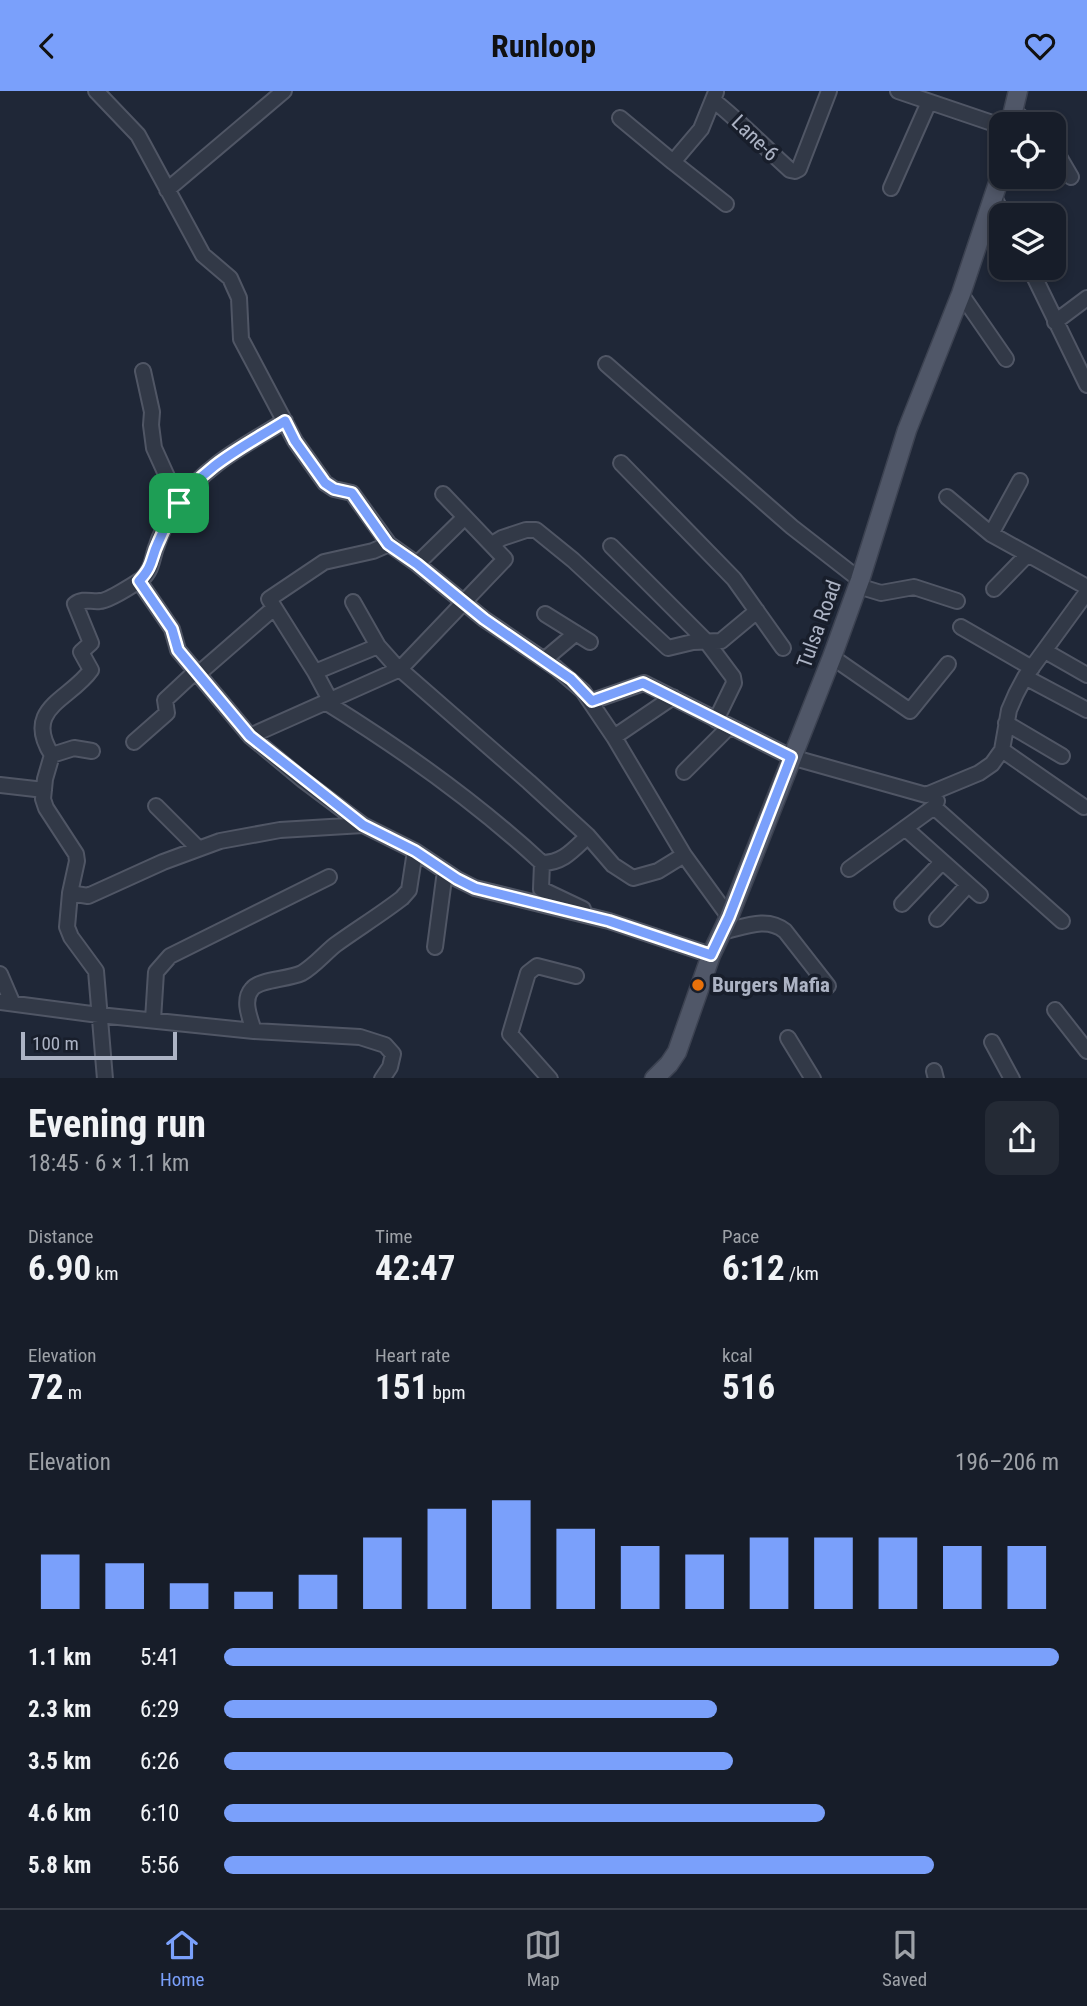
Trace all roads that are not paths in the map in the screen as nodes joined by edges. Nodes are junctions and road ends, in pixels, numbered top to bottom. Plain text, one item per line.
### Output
1 (96, 91) edge
2 (284, 91) edge
3 (829, 91) edge
4 (898, 91) edge
5 (1018, 91) edge
6 (715, 95) edge
7 (929, 102) junction
8 (1013, 112) edge
9 (620, 118) dead end
10 (989, 121) edge
11 (673, 162) junction
12 (1066, 167) edge
13 (1072, 177) dead end
14 (891, 188) dead end
15 (167, 190) junction
16 (726, 204) dead end
17 (989, 230) edge
18 (1036, 280) edge
19 (961, 295) junction
20 (1087, 298) edge
21 (1055, 322) junction
22 (1006, 359) dead end
23 (606, 364) dead end
24 (143, 371) dead end
25 (1086, 382) edge
26 (285, 421) junction
27 (621, 463) dead end
28 (1020, 481) dead end
29 (443, 494) dead end
30 (947, 497) dead end
31 (179, 503) junction
32 (465, 517) junction
33 (991, 534) junction
34 (388, 544) junction
35 (492, 544) junction
36 (611, 546) dead end
37 (1027, 555) junction
38 (417, 564) junction
39 (139, 581) junction
40 (859, 583) junction
41 (994, 589) dead end
42 (1087, 589) edge
43 (957, 601) dead end
44 (353, 602) dead end
45 (464, 603) junction
46 (274, 608) junction
47 (757, 611) junction
48 (545, 614) dead end
49 (961, 627) dead end
50 (576, 633) junction
51 (706, 641) junction
52 (590, 642) dead end
53 (378, 646) junction
54 (783, 648) dead end
55 (1045, 650) junction
56 (832, 657) junction
57 (544, 660) junction
58 (948, 664) dead end
59 (400, 669) junction
60 (315, 671) junction
61 (196, 673) junction
62 (1028, 673) junction
63 (1087, 675) edge
64 (673, 698) junction
65 (592, 701) junction
66 (328, 702) junction
67 (1087, 710) edge
68 (722, 723) junction
69 (1006, 723) junction
70 (250, 736) junction
71 (614, 737) junction
72 (134, 742) dead end
73 (1002, 750) junction
74 (92, 751) dead end
75 (52, 755) junction
76 (1062, 756) dead end
77 (791, 757) junction
78 (684, 772) dead end
79 (0, 785) edge
80 (44, 790) junction
81 (942, 791) junction
82 (156, 806) dead end
83 (934, 807) junction
84 (1084, 807) dead end
85 (363, 825) junction
86 (905, 828) junction
87 (588, 836) junction
88 (198, 848) junction
89 (415, 851) junction
90 (684, 855) junction
91 (942, 862) junction
92 (542, 863) junction
93 (849, 869) dead end
94 (445, 871) junction
95 (329, 877) dead end
96 (968, 885) junction
97 (70, 894) junction
98 (980, 895) dead end
99 (902, 904) dead end
100 (937, 919) dead end
101 (609, 921) junction
102 (1062, 921) dead end
103 (726, 924) junction
104 (435, 947) dead end
105 (711, 955) junction
106 (0, 974) edge
107 (576, 976) dead end
108 (828, 986) dead end
109 (6, 1002) edge
110 (1055, 1010) dead end
111 (99, 1015) junction
112 (153, 1020) junction
113 (254, 1031) junction
114 (788, 1038) dead end
115 (992, 1042) dead end
116 (1087, 1051) edge
117 (105, 1078) edge
118 (383, 1078) edge
119 (549, 1078) edge
120 (655, 1078) edge
121 (812, 1078) edge
122 (1011, 1078) edge

1 - 15 street
2 - 15 street
3 - 6 street, Lane-6
4 - 7 street
5 - 8 main road
6 - 11 street
7 - 10 street
7 - 14 street
9 - 11 street
11 - 16 street
12 - 13 street
15 - 26 street
17 - 19 main road, Tulsa Road
18 - 21 street
19 - 22 street
19 - 40 main road, Tulsa Road
20 - 21 street
21 - 25 street
23 - 40 street
24 - 31 street
26 - 31 street
26 - 34 street
27 - 47 street
28 - 33 street
29 - 32 street
30 - 33 street
31 - 39 street
32 - 35 street
32 - 38 street
33 - 37 street
34 - 38 street
34 - 46 street
35 - 45 street
35 - 51 street
36 - 51 street
37 - 41 street
37 - 42 street
38 - 45 street
39 - 61 street
39 - 75 street
40 - 43 street
40 - 56 main road, Tulsa Road
42 - 55 street
44 - 53 street
45 - 57 street
45 - 59 street
46 - 60 street
46 - 61 street
47 - 51 street
47 - 54 street
48 - 50 street
49 - 62 street
50 - 52 street
50 - 57 street
51 - 68 street
53 - 59 street
53 - 60 street
55 - 62 street
55 - 63 street
56 - 58 street
56 - 77 main road, Tulsa Road
57 - 65 street
59 - 66 street
59 - 87 street
60 - 66 street
61 - 70 street
61 - 72 street
62 - 67 street
62 - 69 street
64 - 65 street
64 - 68 street
64 - 71 street
65 - 71 street
66 - 70 street
66 - 92 street
68 - 77 street
68 - 78 street
69 - 73 street
69 - 76 street
70 - 85 street
71 - 90 street
73 - 81 street
73 - 84 street
74 - 75 street
75 - 80 street
77 - 81 street
77 - 103 main road, Tulsa Road
79 - 80 street
80 - 97 street
81 - 83 street
82 - 88 street
83 - 86 street
83 - 102 street
85 - 88 street
85 - 89 street
86 - 91 street
86 - 93 street
87 - 90 street
87 - 92 street
88 - 97 street
89 - 94 street
89 - 113 street
90 - 103 street
91 - 96 street
91 - 99 street
92 - 101 street
94 - 101 street
94 - 104 street
95 - 112 street
96 - 98 street
96 - 100 street
97 - 111 street
101 - 105 street
103 - 105 main road, Tulsa Road
103 - 108 street
105 - 120 main road, Tulsa Road
106 - 109 street
107 - 119 street
109 - 111 street
110 - 116 street
111 - 112 street
111 - 117 street
112 - 113 street
113 - 118 street
114 - 121 street
115 - 122 street

